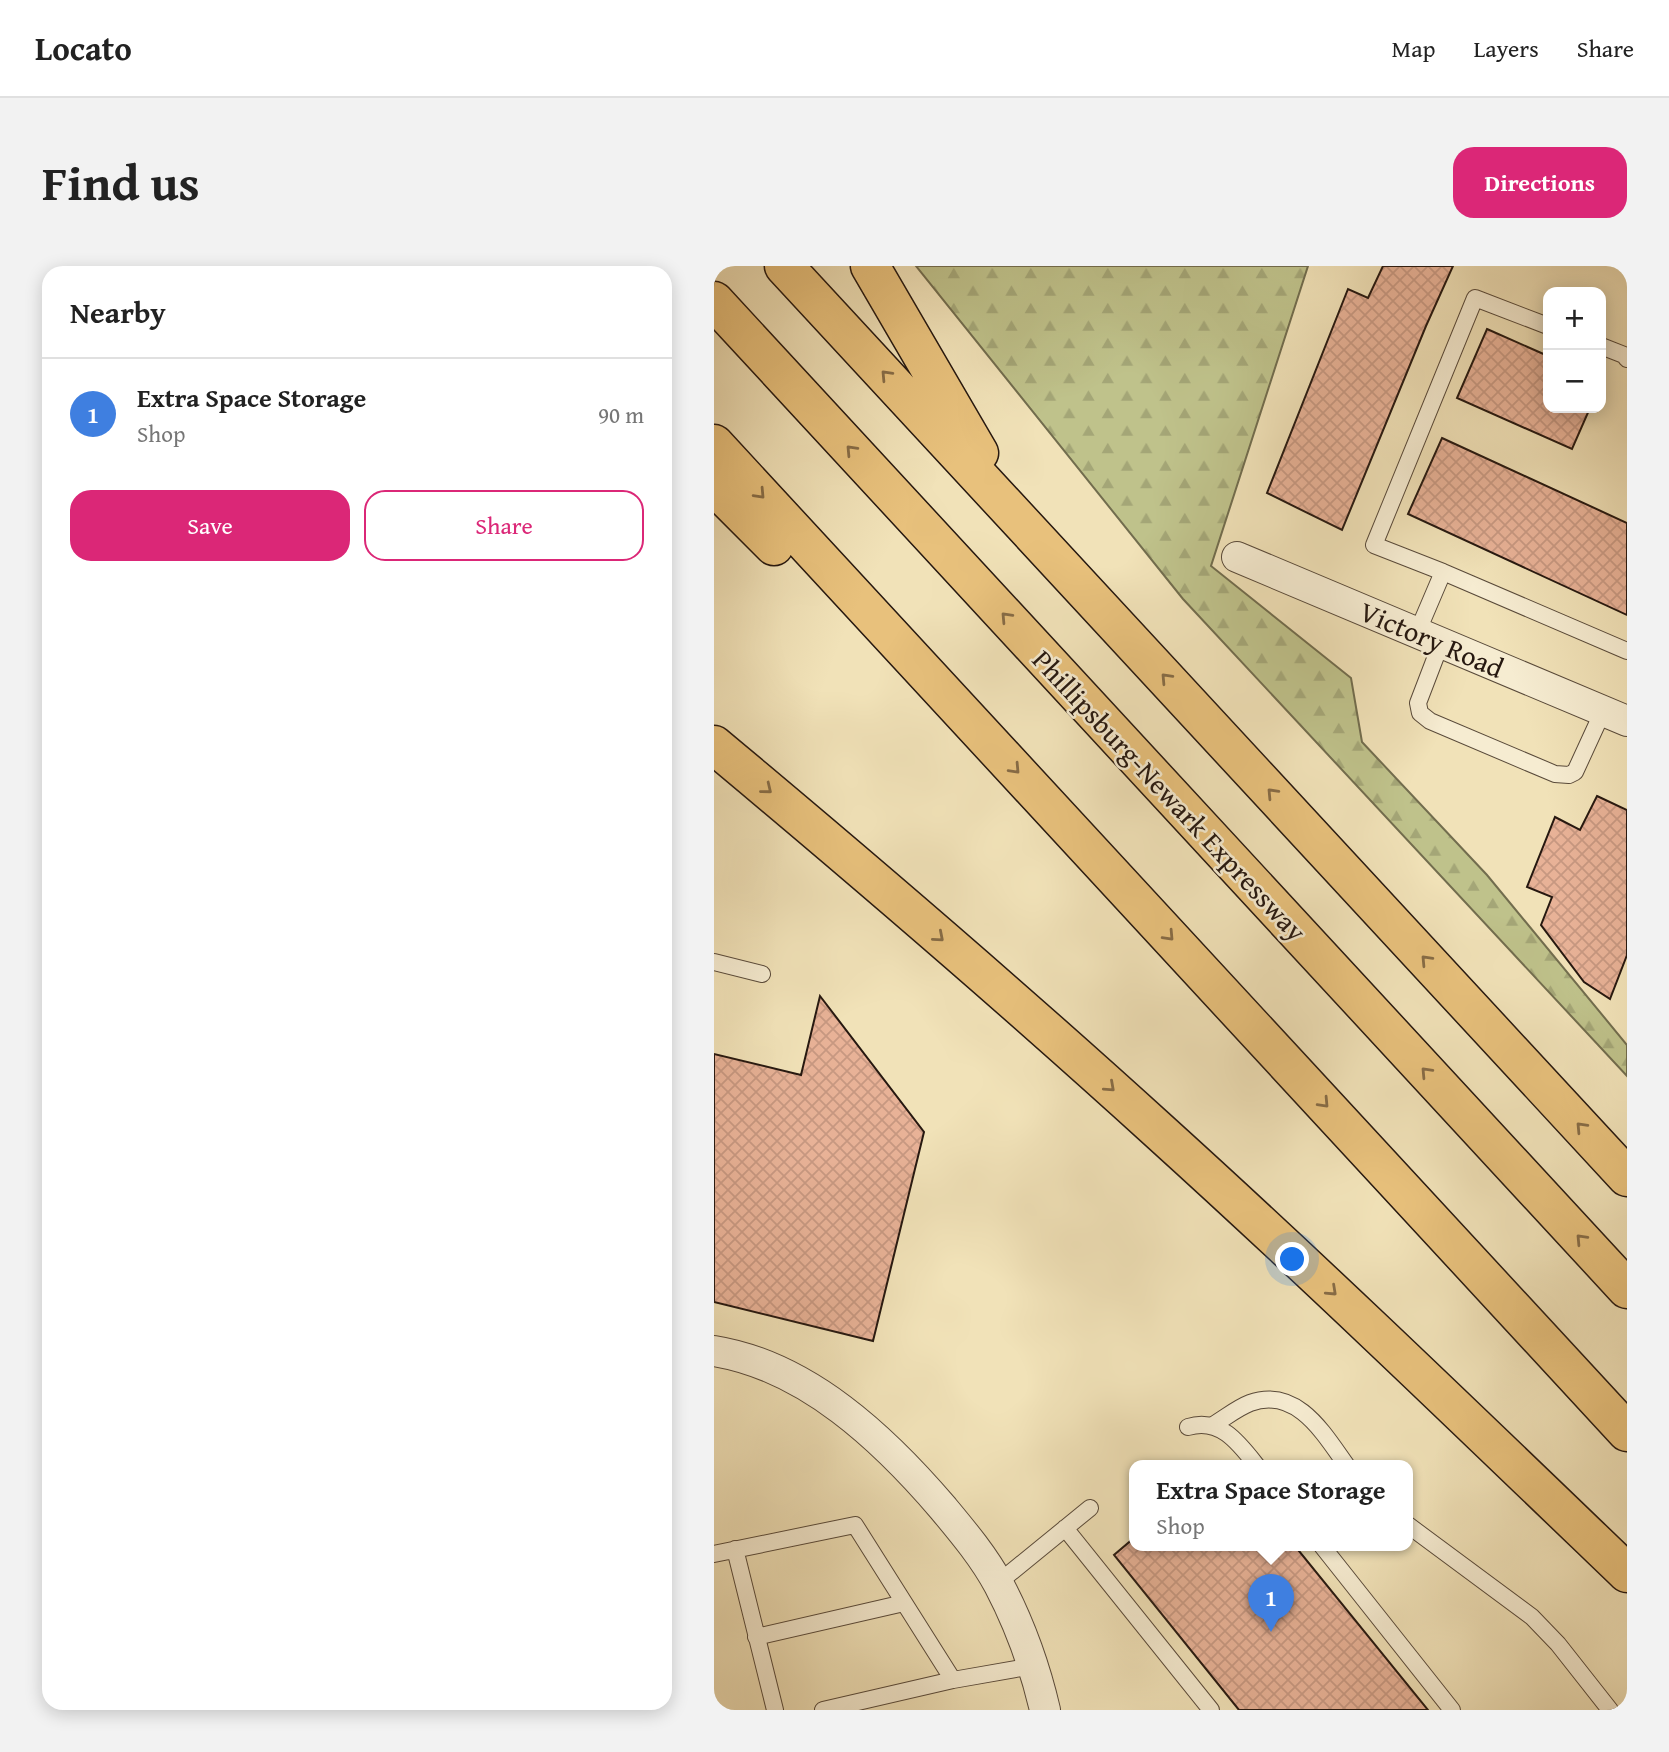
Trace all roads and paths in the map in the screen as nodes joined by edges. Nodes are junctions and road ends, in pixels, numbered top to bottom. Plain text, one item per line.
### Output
1 (784, 266) edge
2 (870, 266) edge
3 (714, 302) edge
4 (1543, 324) edge
5 (1606, 348) edge
6 (1627, 359) edge
7 (714, 444) edge
8 (714, 486) edge
9 (1016, 515) junction
10 (1237, 557) dead end
11 (1443, 572) junction
12 (1429, 638) junction
13 (1627, 651) edge
14 (1615, 716) edge
15 (976, 728) junction
16 (718, 749) edge
17 (714, 962) edge
18 (762, 974) dead end
19 (1627, 1177) edge
20 (1627, 1289) edge
21 (714, 1351) edge
22 (1213, 1425) junction
23 (1188, 1427) dead end
24 (1627, 1432) edge
25 (1252, 1460) edge
26 (1342, 1460) edge
27 (1090, 1508) dead end
28 (1065, 1528) junction
29 (1413, 1529) edge
30 (735, 1549) junction
31 (1326, 1551) edge
32 (714, 1554) edge
33 (1627, 1573) edge
34 (998, 1583) junction
35 (904, 1604) junction
36 (756, 1637) junction
37 (1033, 1666) junction
38 (953, 1680) junction
39 (775, 1710) edge
40 (822, 1710) edge
41 (1045, 1710) edge
42 (1211, 1710) edge
43 (1452, 1710) edge
44 (1610, 1710) edge

9 -> 1 highway
2 - 9 highway
20 -> 3 highway, Phillipsburg-Newark Expressway
4 - 11 lane
5 - 6 lane
7 -> 15 highway
8 - 15 highway
19 -> 9 highway
10 - 12 street, Victory Road
11 - 12 lane
11 - 13 lane
12 - 14 street, Victory Road
12 - 14 lane
15 -> 24 highway
16 -> 33 highway
17 - 18 lane
21 - 34 street
22 - 23 lane
22 - 25 lane
22 - 26 lane
27 - 28 lane
28 - 34 lane
28 - 42 lane
29 - 44 lane
30 - 32 lane
30 - 35 lane
30 - 36 lane
31 - 43 lane
34 - 37 street
35 - 36 lane
35 - 38 lane
36 - 39 lane
37 - 38 lane
37 - 41 street
38 - 40 lane

